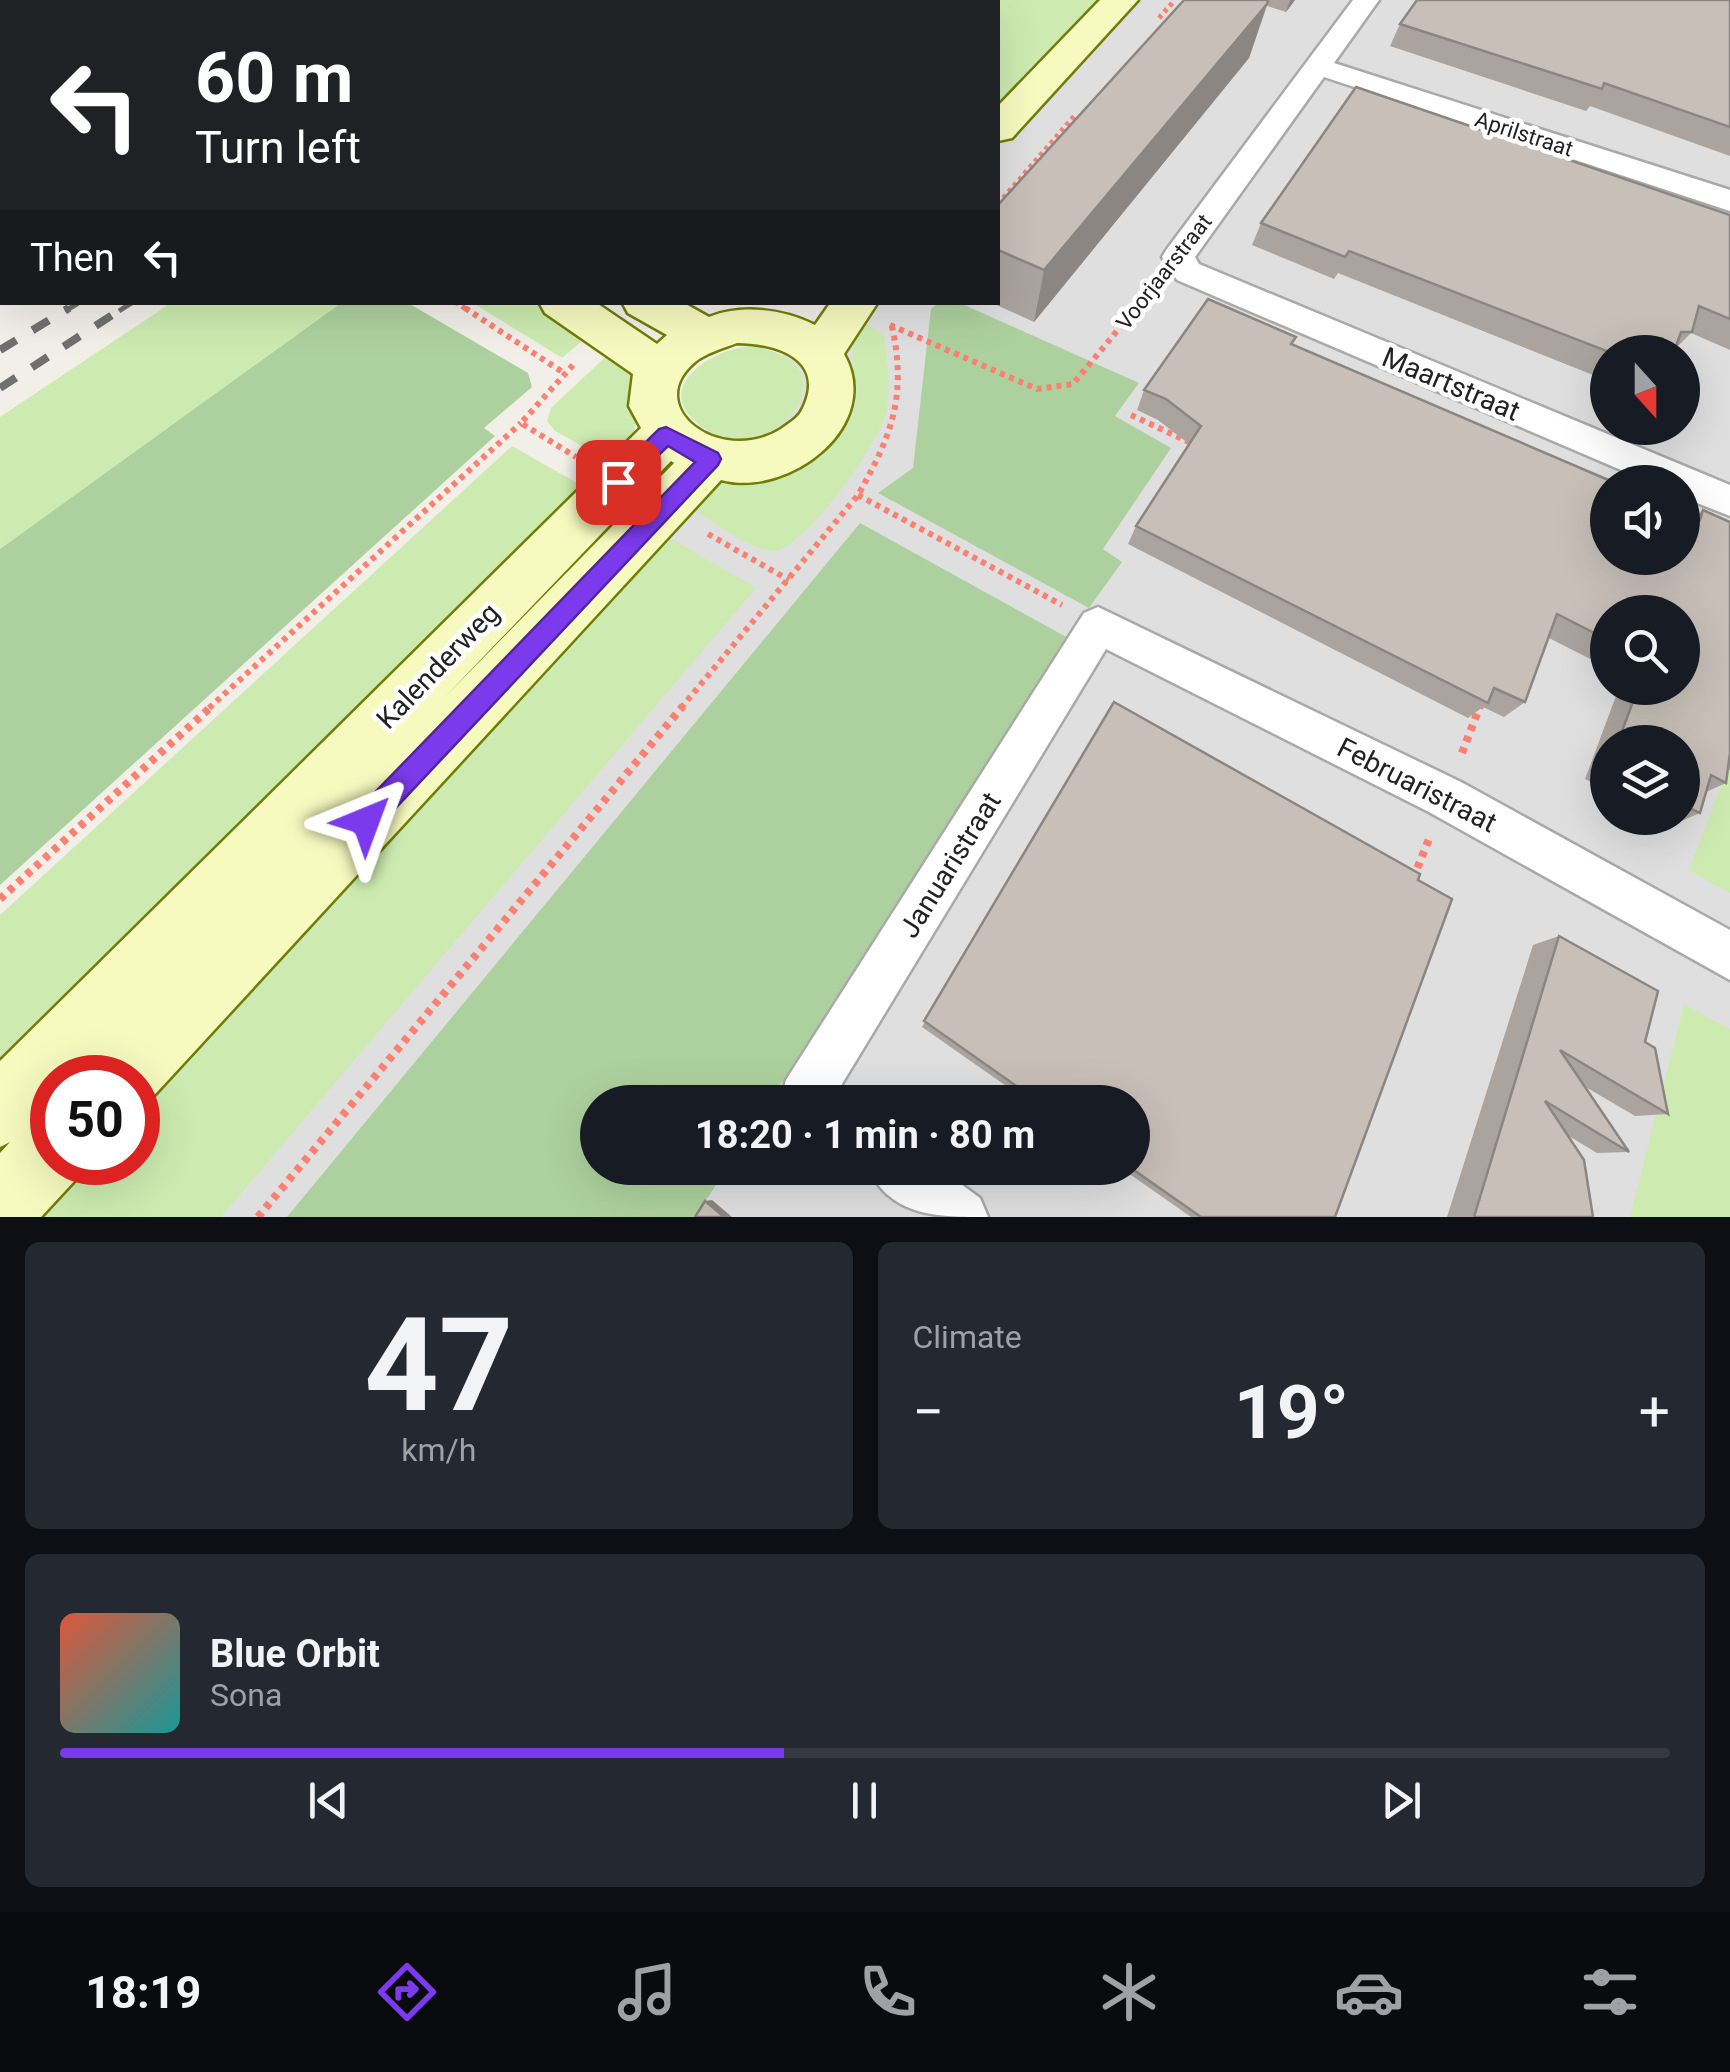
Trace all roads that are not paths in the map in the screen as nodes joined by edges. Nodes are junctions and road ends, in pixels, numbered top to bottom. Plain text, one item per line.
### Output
1 (1120, 0) edge
2 (1366, 0) edge
3 (1318, 66) junction
4 (1000, 126) edge
5 (1730, 201) edge
6 (1178, 257) joint
7 (565, 305) edge
8 (649, 305) edge
9 (782, 314) edge
10 (874, 314) edge
11 (702, 334) junction
12 (820, 353) junction
13 (660, 369) junction
14 (688, 447) junction
15 (1730, 502) edge
16 (1098, 625) joint
17 (1730, 956) edge
18 (143, 1055) edge
19 (812, 1085) edge
20 (0, 1111) edge
21 (30, 1174) edge
22 (918, 1185) edge
23 (0, 1206) edge
24 (960, 1217) edge

1 - 4 main road
2 - 3 street, Voorjaarstraat
3 - 5 street, Aprilstraat
3 - 6 street, Voorjaarstraat
6 - 15 street, Maartstraat
7 - 13 main road
8 - 11 main road
9 - 11 main road
9 - 12 main road
10 - 12 main road
11 - 13 main road
12 - 14 main road
13 - 14 main road
14 - 18 main road, Kalenderweg
14 - 20 main road, Kalenderweg
16 - 17 street, Februaristraat
16 - 19 street, Januaristraat
21 - 23 main road
22 - 24 street

